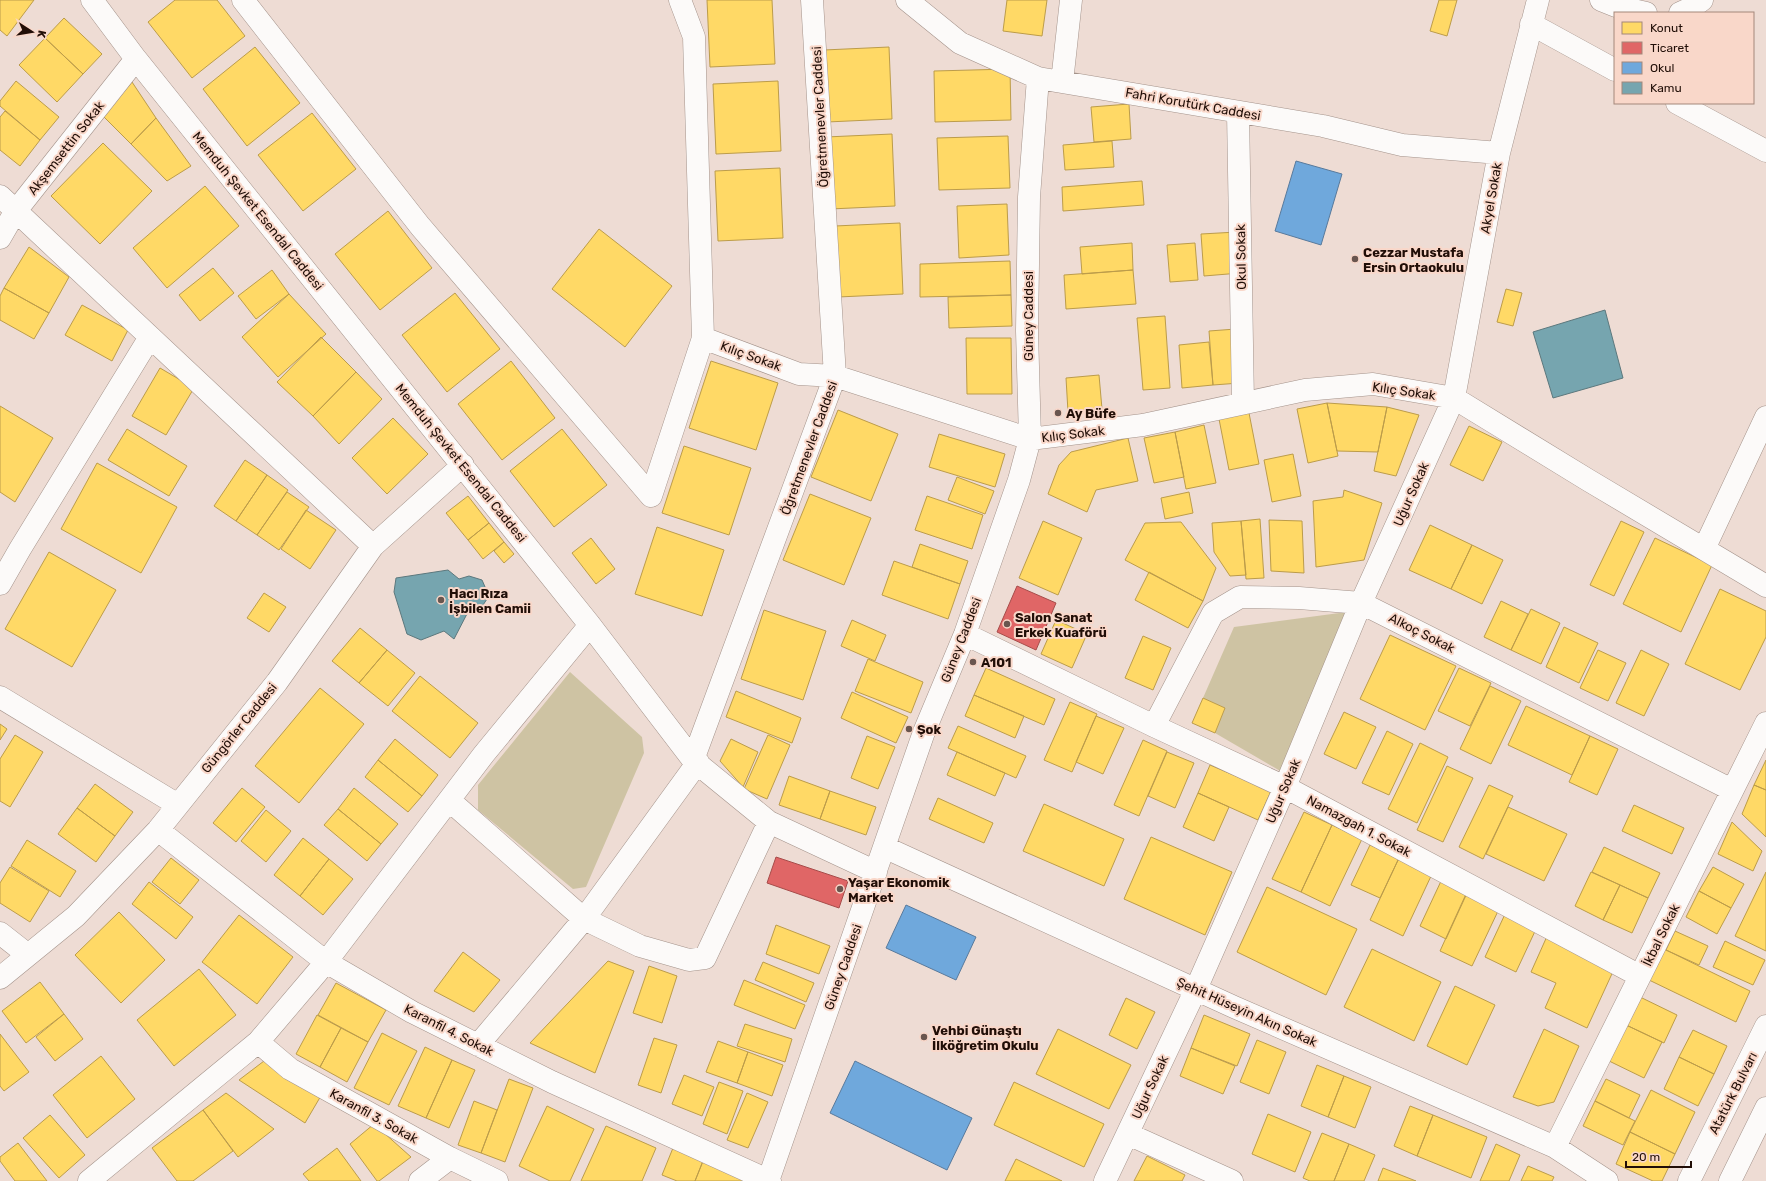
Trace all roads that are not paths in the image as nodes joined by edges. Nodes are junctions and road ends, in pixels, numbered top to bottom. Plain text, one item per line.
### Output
1 (92, 0) edge
2 (244, 0) edge
3 (680, 0) edge
4 (812, 0) edge
5 (907, 0) edge
6 (1070, 0) edge
7 (1538, 0) edge
8 (1601, 0) edge
9 (1702, 0) edge
10 (1642, 12) edge
11 (1682, 12) edge
12 (1531, 24) junction
13 (136, 59) junction
14 (1614, 69) edge
15 (1038, 78) junction
16 (1062, 82) junction
17 (1679, 104) edge
18 (1238, 112) junction
19 (1766, 151) edge
20 (1499, 153) junction
21 (0, 196) edge
22 (15, 212) junction
23 (0, 238) edge
24 (150, 337) junction
25 (703, 338) junction
26 (835, 376) junction
27 (1454, 398) junction
28 (1243, 403) junction
29 (1766, 417) edge
30 (1030, 439) junction
31 (463, 465) junction
32 (374, 546) junction
33 (1704, 549) junction
34 (0, 584) edge
35 (1766, 586) edge
36 (1361, 603) junction
37 (590, 625) junction
38 (964, 634) junction
39 (0, 697) edge
40 (1766, 723) edge
41 (1154, 726) junction
42 (696, 761) junction
43 (1285, 787) junction
44 (1732, 790) junction
45 (449, 800) junction
46 (178, 805) junction
47 (769, 822) junction
48 (158, 830) junction
49 (884, 847) junction
50 (876, 872) junction
51 (584, 919) junction
52 (0, 933) edge
53 (28, 955) junction
54 (326, 962) junction
55 (1640, 976) junction
56 (0, 978) edge
57 (1196, 989) junction
58 (1766, 1026) edge
59 (258, 1042) junction
60 (478, 1045) junction
61 (1766, 1108) edge
62 (1128, 1134) junction
63 (1555, 1147) junction
64 (450, 1158) junction
65 (89, 1181) edge
66 (420, 1181) edge
67 (497, 1181) edge
68 (769, 1181) edge
69 (1105, 1181) edge
70 (1232, 1181) edge
71 (1607, 1181) edge
72 (1689, 1181) edge
73 (1730, 1181) edge

1 - 13 street, Memduh Şevket Esendal Caddesi
2 - 25 street
3 - 25 street
4 - 26 street, Öğretmenevler Caddesi
5 - 15 street, Fahri Korutürk Caddesi
6 - 16 street
7 - 12 street, Akyel Sokak
8 - 10 street
9 - 11 street
12 - 14 street
12 - 20 street, Akyel Sokak
13 - 22 street, Akşemsettin Sokak
13 - 31 street, Memduh Şevket Esendal Caddesi
15 - 16 street, Fahri Korutürk Caddesi
15 - 30 street, Güney Caddesi
16 - 18 street, Fahri Korutürk Caddesi
17 - 19 street
18 - 20 street, Fahri Korutürk Caddesi
18 - 28 street, Okul Sokak
20 - 27 street, Akyel Sokak
21 - 22 street
22 - 23 street, Akşemsettin Sokak
22 - 24 street
24 - 32 street
24 - 34 street
25 - 26 street, Kılıç Sokak
26 - 30 street, Kılıç Sokak
26 - 42 street, Öğretmenevler Caddesi
27 - 28 street, Kılıç Sokak
27 - 33 street
27 - 36 street, Uğur Sokak
28 - 30 street, Kılıç Sokak
29 - 33 street
30 - 38 street, Güney Caddesi
31 - 32 street, Güngörler Caddesi
31 - 37 street, Memduh Şevket Esendal Caddesi
32 - 46 street, Güngörler Caddesi
33 - 35 street
36 - 41 street, Alkoç Sokak
36 - 43 street, Uğur Sokak
36 - 44 street, Alkoç Sokak
37 - 42 street, Memduh Şevket Esendal Caddesi
37 - 45 street
38 - 41 street, Namazgah 1. Sokak
38 - 49 street, Güney Caddesi
39 - 46 street
40 - 44 street, İkbal Sokak
41 - 43 street, Namazgah 1. Sokak
42 - 47 street, Memduh Şevket Esendal Caddesi
42 - 51 street, Öğretmenevler Caddesi
43 - 55 street, Namazgah 1. Sokak
43 - 57 street, Uğur Sokak
44 - 55 street, İkbal Sokak
45 - 51 street
45 - 54 street
46 - 48 street, Güngörler Caddesi
47 - 50 street, Memduh Şevket Esendal Caddesi
47 - 51 street
48 - 53 street, Güngörler Caddesi
48 - 54 street, Karanfil 4. Sokak
49 - 50 street, Güney Caddesi
49 - 57 street, Şehit Hüseyin Akın Sokak
50 - 68 street, Güney Caddesi
51 - 60 street, Öğretmenevler Caddesi
52 - 53 street
53 - 56 street, Güngörler Caddesi
54 - 59 street
54 - 60 street, Karanfil 4. Sokak
55 - 63 street, İkbal Sokak
57 - 62 street, Uğur Sokak
57 - 63 street, Şehit Hüseyin Akın Sokak
58 - 72 street, Atatürk Bulvarı
59 - 64 street, Karanfil 3. Sokak
59 - 65 street
60 - 68 street, Karanfil 4. Sokak
61 - 73 street
62 - 69 street, Uğur Sokak
62 - 70 street
63 - 71 street, Şehit Hüseyin Akın Sokak
64 - 66 street
64 - 67 street, Karanfil 3. Sokak

